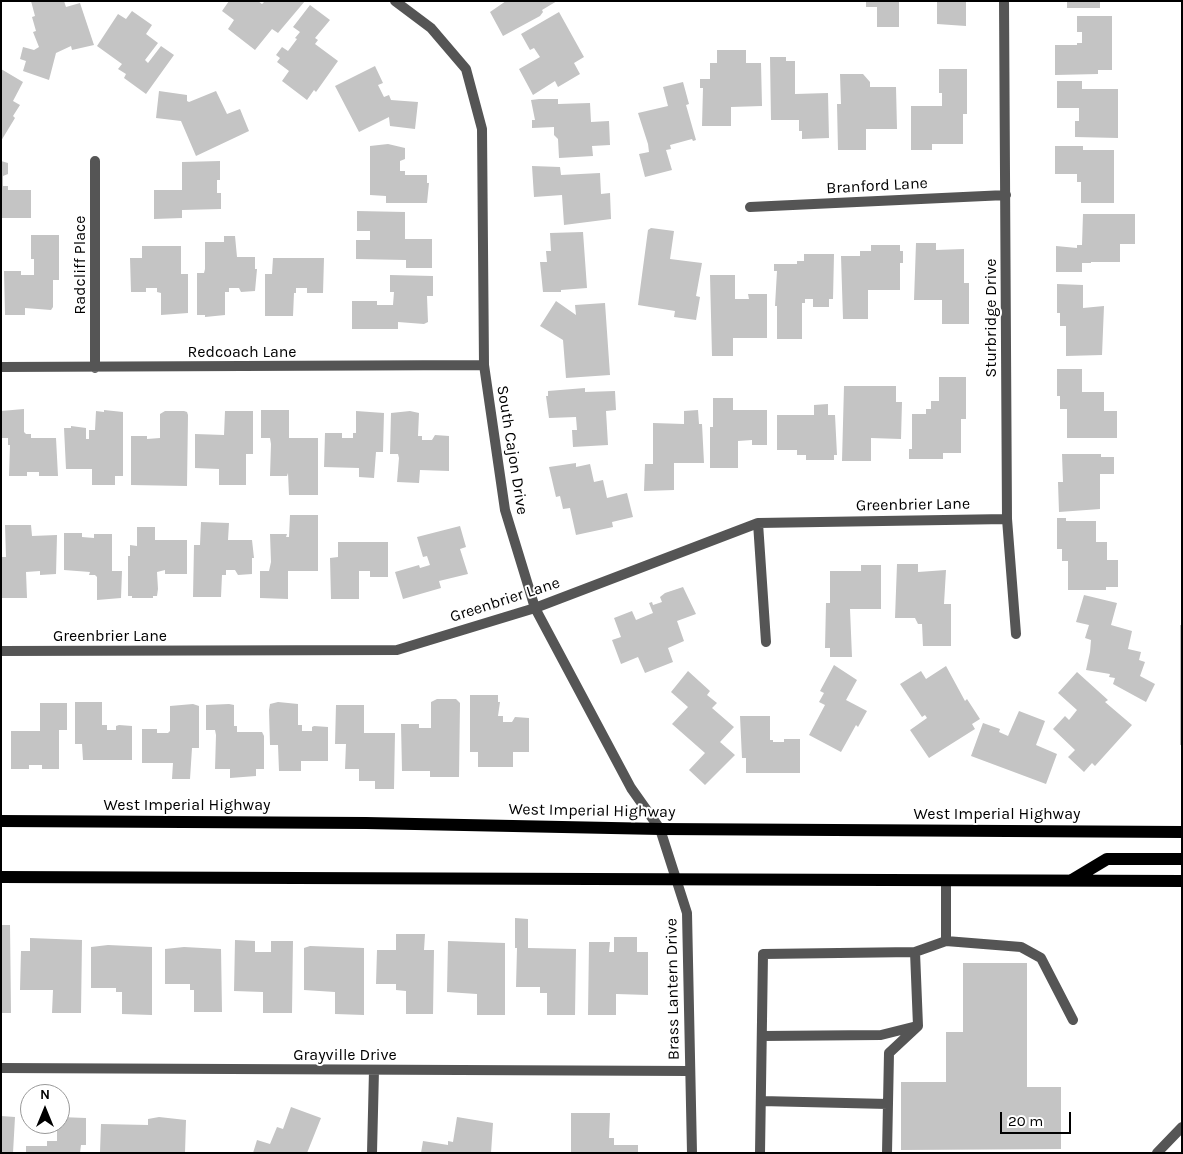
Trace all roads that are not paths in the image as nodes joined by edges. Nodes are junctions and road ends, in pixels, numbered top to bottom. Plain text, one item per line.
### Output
1 (395, 1) edge
2 (1004, 1) edge
3 (95, 161) dead end
4 (1006, 195) junction
5 (750, 207) dead end
6 (484, 365) junction
7 (1, 367) edge
8 (95, 368) junction
9 (1007, 519) junction
10 (758, 523) junction
11 (535, 608) junction
12 (1016, 634) dead end
13 (766, 642) dead end
14 (1, 651) edge
15 (1, 821) edge
16 (660, 829) junction
17 (1182, 832) edge
18 (1182, 859) edge
19 (1, 877) edge
20 (676, 879) junction
21 (946, 880) junction
22 (1072, 880) junction
23 (1182, 881) edge
24 (946, 941) junction
25 (914, 952) junction
26 (1073, 1020) dead end
27 (918, 1026) junction
28 (762, 1036) junction
29 (1, 1068) edge
30 (374, 1070) junction
31 (689, 1071) junction
32 (760, 1101) junction
33 (888, 1104) junction
34 (1182, 1128) edge
35 (372, 1153) edge
36 (692, 1153) edge
37 (760, 1153) edge
38 (887, 1153) edge
39 (1157, 1153) edge

1 - 6 street, South Cajon Drive
2 - 4 street, Sturbridge Drive
3 - 8 street, Radcliff Place
4 - 5 street, Branford Lane
4 - 9 street, Sturbridge Drive
6 - 8 street, Redcoach Lane
6 - 11 street, South Cajon Drive
7 - 8 street, Redcoach Lane
9 - 10 street, Greenbrier Lane
9 - 12 street, Sturbridge Drive
10 - 11 street, Greenbrier Lane
10 - 13 street
11 - 14 street, Greenbrier Lane
11 - 16 street, South Cajon Drive
15 - 16 main road, West Imperial Highway
16 - 17 main road, West Imperial Highway
16 - 20 street, Brass Lantern Drive
18 - 22 main road
19 - 20 main road
20 - 21 main road
20 - 31 street, Brass Lantern Drive
21 - 22 main road
21 - 24 street
22 - 23 main road
24 - 25 street
24 - 26 street
25 - 27 street
25 - 28 street
27 - 28 street
27 - 33 street
28 - 32 street
29 - 30 street, Grayville Drive
30 - 31 street, Grayville Drive
30 - 35 street
31 - 36 street, Brass Lantern Drive
32 - 33 street
32 - 37 street
33 - 38 street
34 - 39 street

